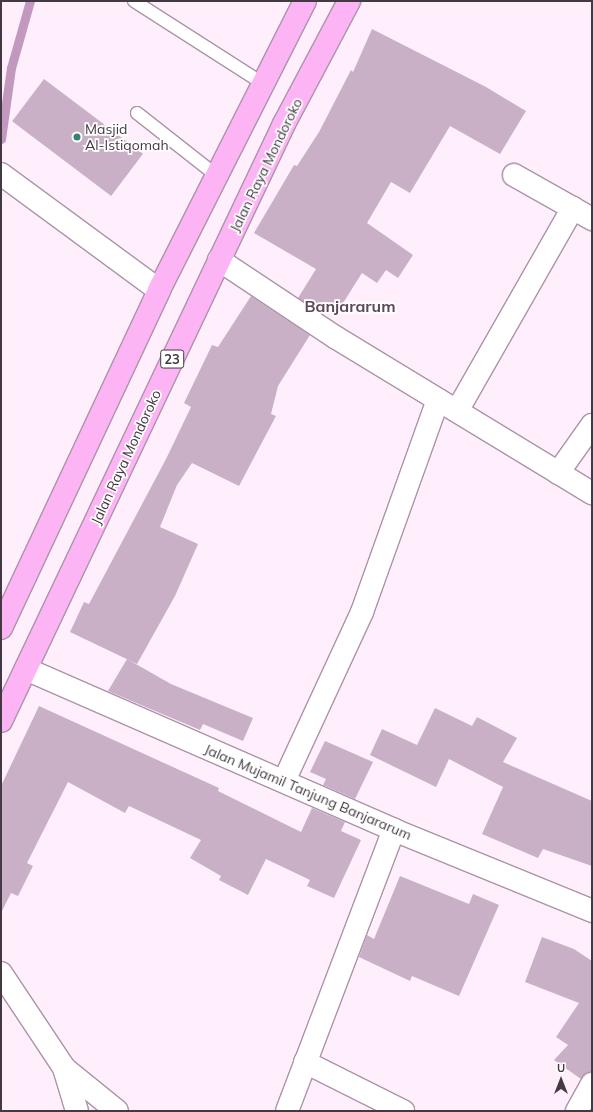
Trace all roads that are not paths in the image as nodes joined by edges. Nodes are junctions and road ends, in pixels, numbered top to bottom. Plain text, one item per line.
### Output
1 (134, 1) edge
2 (305, 1) edge
3 (349, 1) edge
4 (264, 84) junction
5 (137, 113) dead end
6 (1, 174) edge
7 (514, 175) dead end
8 (217, 176) junction
9 (573, 208) junction
10 (592, 219) edge
11 (219, 260) junction
12 (159, 290) junction
13 (438, 400) junction
14 (457, 411) junction
15 (592, 425) edge
16 (558, 473) junction
17 (592, 493) edge
18 (1, 628) edge
19 (26, 669) junction
20 (1, 721) edge
21 (284, 781) junction
22 (394, 830) junction
23 (592, 911) edge
24 (1, 973) edge
25 (305, 1062) junction
26 (64, 1068) junction
27 (592, 1084) edge
28 (78, 1111) edge
29 (117, 1111) edge
30 (287, 1111) edge
31 (403, 1111) edge
32 (576, 1111) edge

1 - 4 lane
2 - 4 highway
3 - 11 highway, Jalan Raya Mondoroko / 23
4 - 8 highway
5 - 8 lane
6 - 12 street
7 - 9 street
8 - 12 highway
9 - 10 street
9 - 14 street
11 - 13 street
11 - 19 highway, Jalan Raya Mondoroko / 23
12 - 18 highway
13 - 14 street
13 - 21 street
14 - 16 street
15 - 16 street
16 - 17 street
19 - 20 highway, Jalan Raya Mondoroko / 23
19 - 21 street, Jalan Mujamil Tanjung Banjararum
21 - 22 street, Jalan Mujamil Tanjung Banjararum
22 - 23 street, Jalan Mujamil Tanjung Banjararum
22 - 25 street
24 - 26 street
25 - 30 street
25 - 31 street
26 - 28 street
26 - 29 street
27 - 32 street

